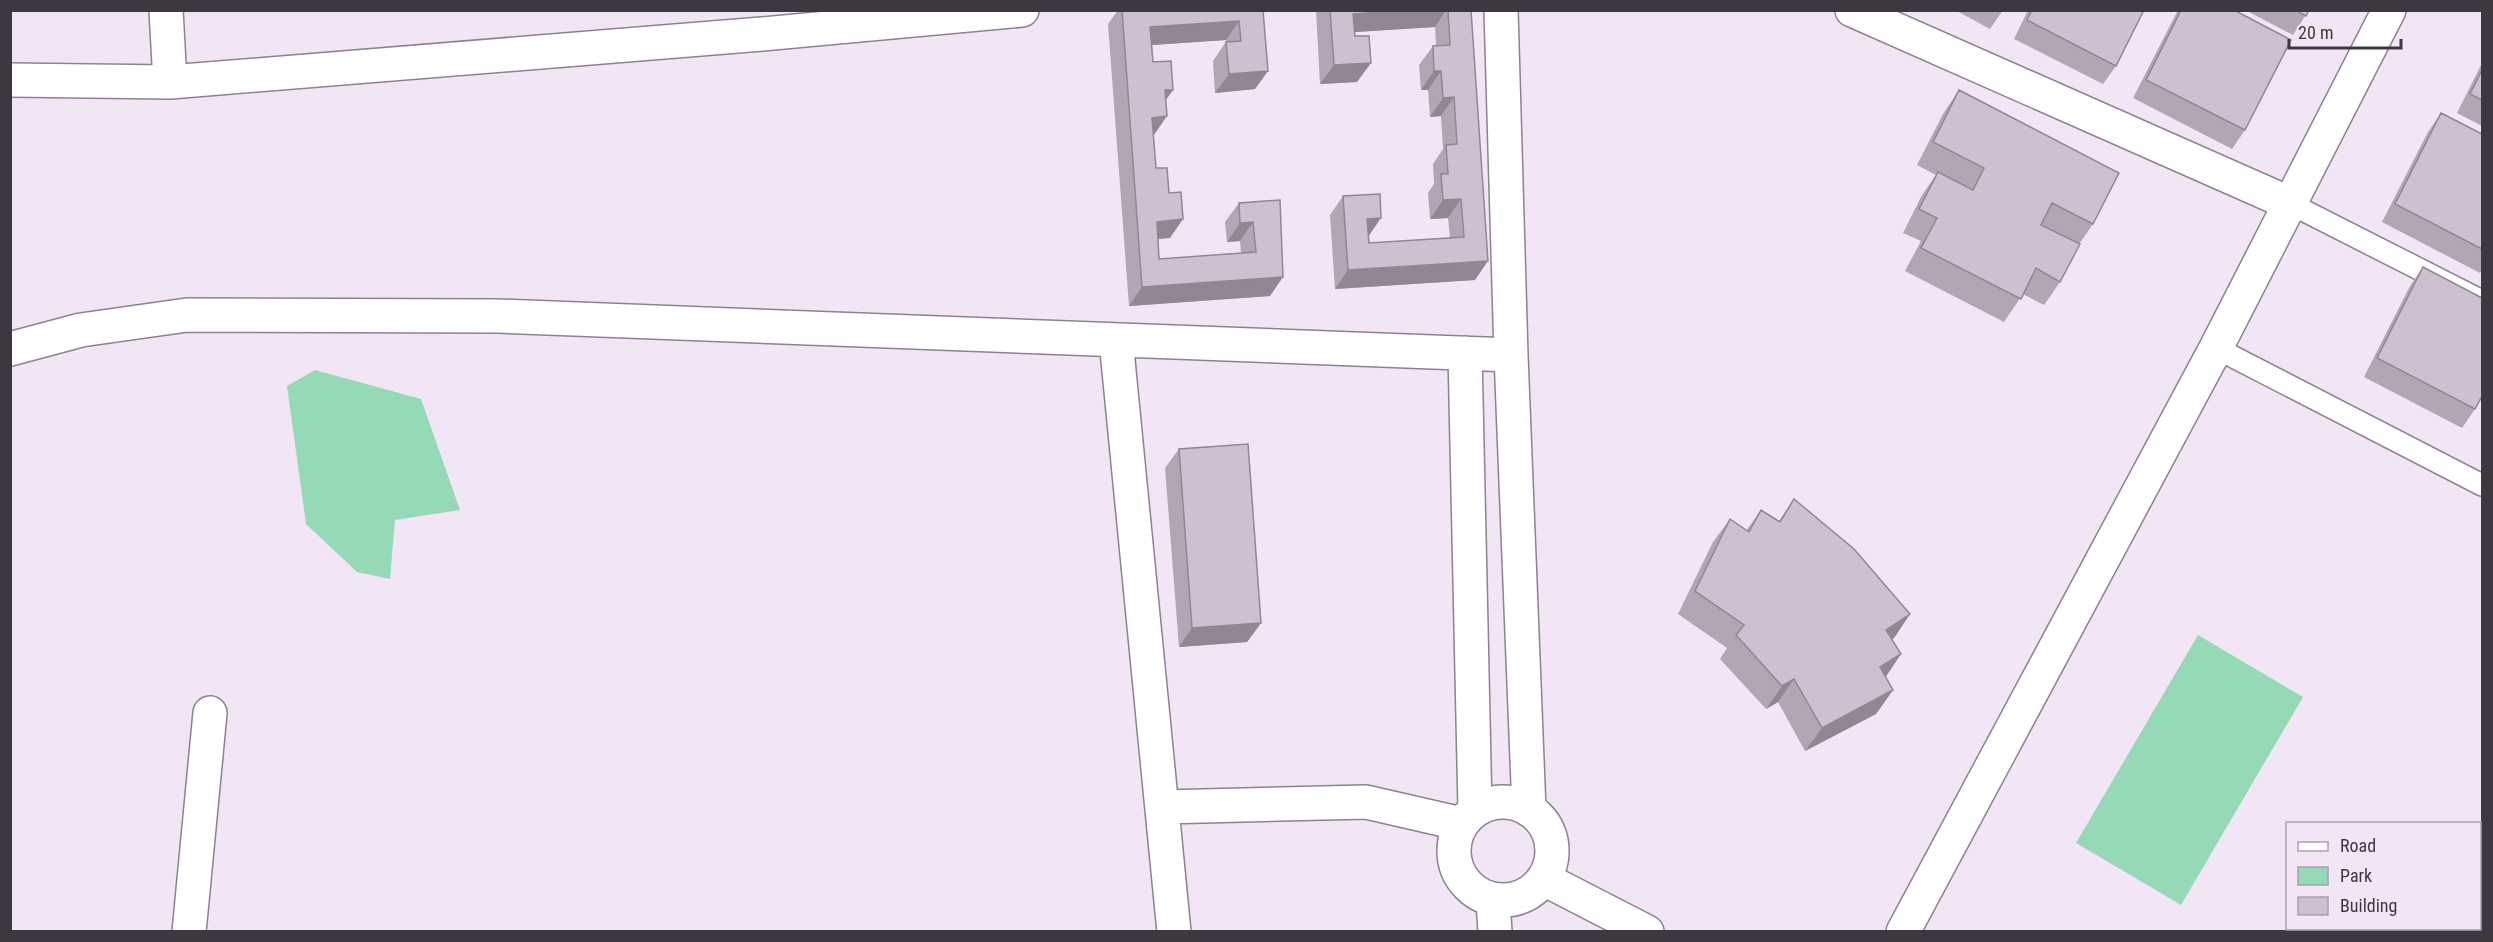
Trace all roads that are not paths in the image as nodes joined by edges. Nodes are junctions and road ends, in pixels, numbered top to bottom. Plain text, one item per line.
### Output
1 (166, 10) edge
2 (1022, 10) edge
3 (1501, 10) edge
4 (1852, 10) edge
5 (2389, 10) edge
6 (761, 22) edge
7 (10, 80) edge
8 (170, 82) junction
9 (2290, 204) junction
10 (2482, 301) edge
11 (1116, 340) junction
12 (2216, 348) junction
13 (10, 349) edge
14 (1465, 353) junction
15 (1511, 355) junction
16 (2482, 485) edge
17 (210, 713) dead end
18 (1163, 807) junction
19 (1529, 810) junction
20 (1468, 817) junction
21 (1544, 879) junction
22 (1493, 900) junction
23 (189, 932) edge
24 (1174, 932) edge
25 (1495, 932) edge
26 (1647, 932) edge
27 (1903, 932) edge

1 - 8 street
2 - 6 street
3 - 15 street
4 - 9 street
5 - 9 street
6 - 8 street
7 - 8 street
9 - 10 lane
9 - 12 street
11 - 13 street
11 - 14 street
11 - 18 street
12 - 16 lane
12 - 27 street
14 - 15 street
14 - 20 street
15 - 19 street
17 - 23 street
18 - 20 street
18 - 24 street
19 - 20 street
19 - 21 street
20 - 22 street
21 - 22 street
21 - 26 street
22 - 25 street

